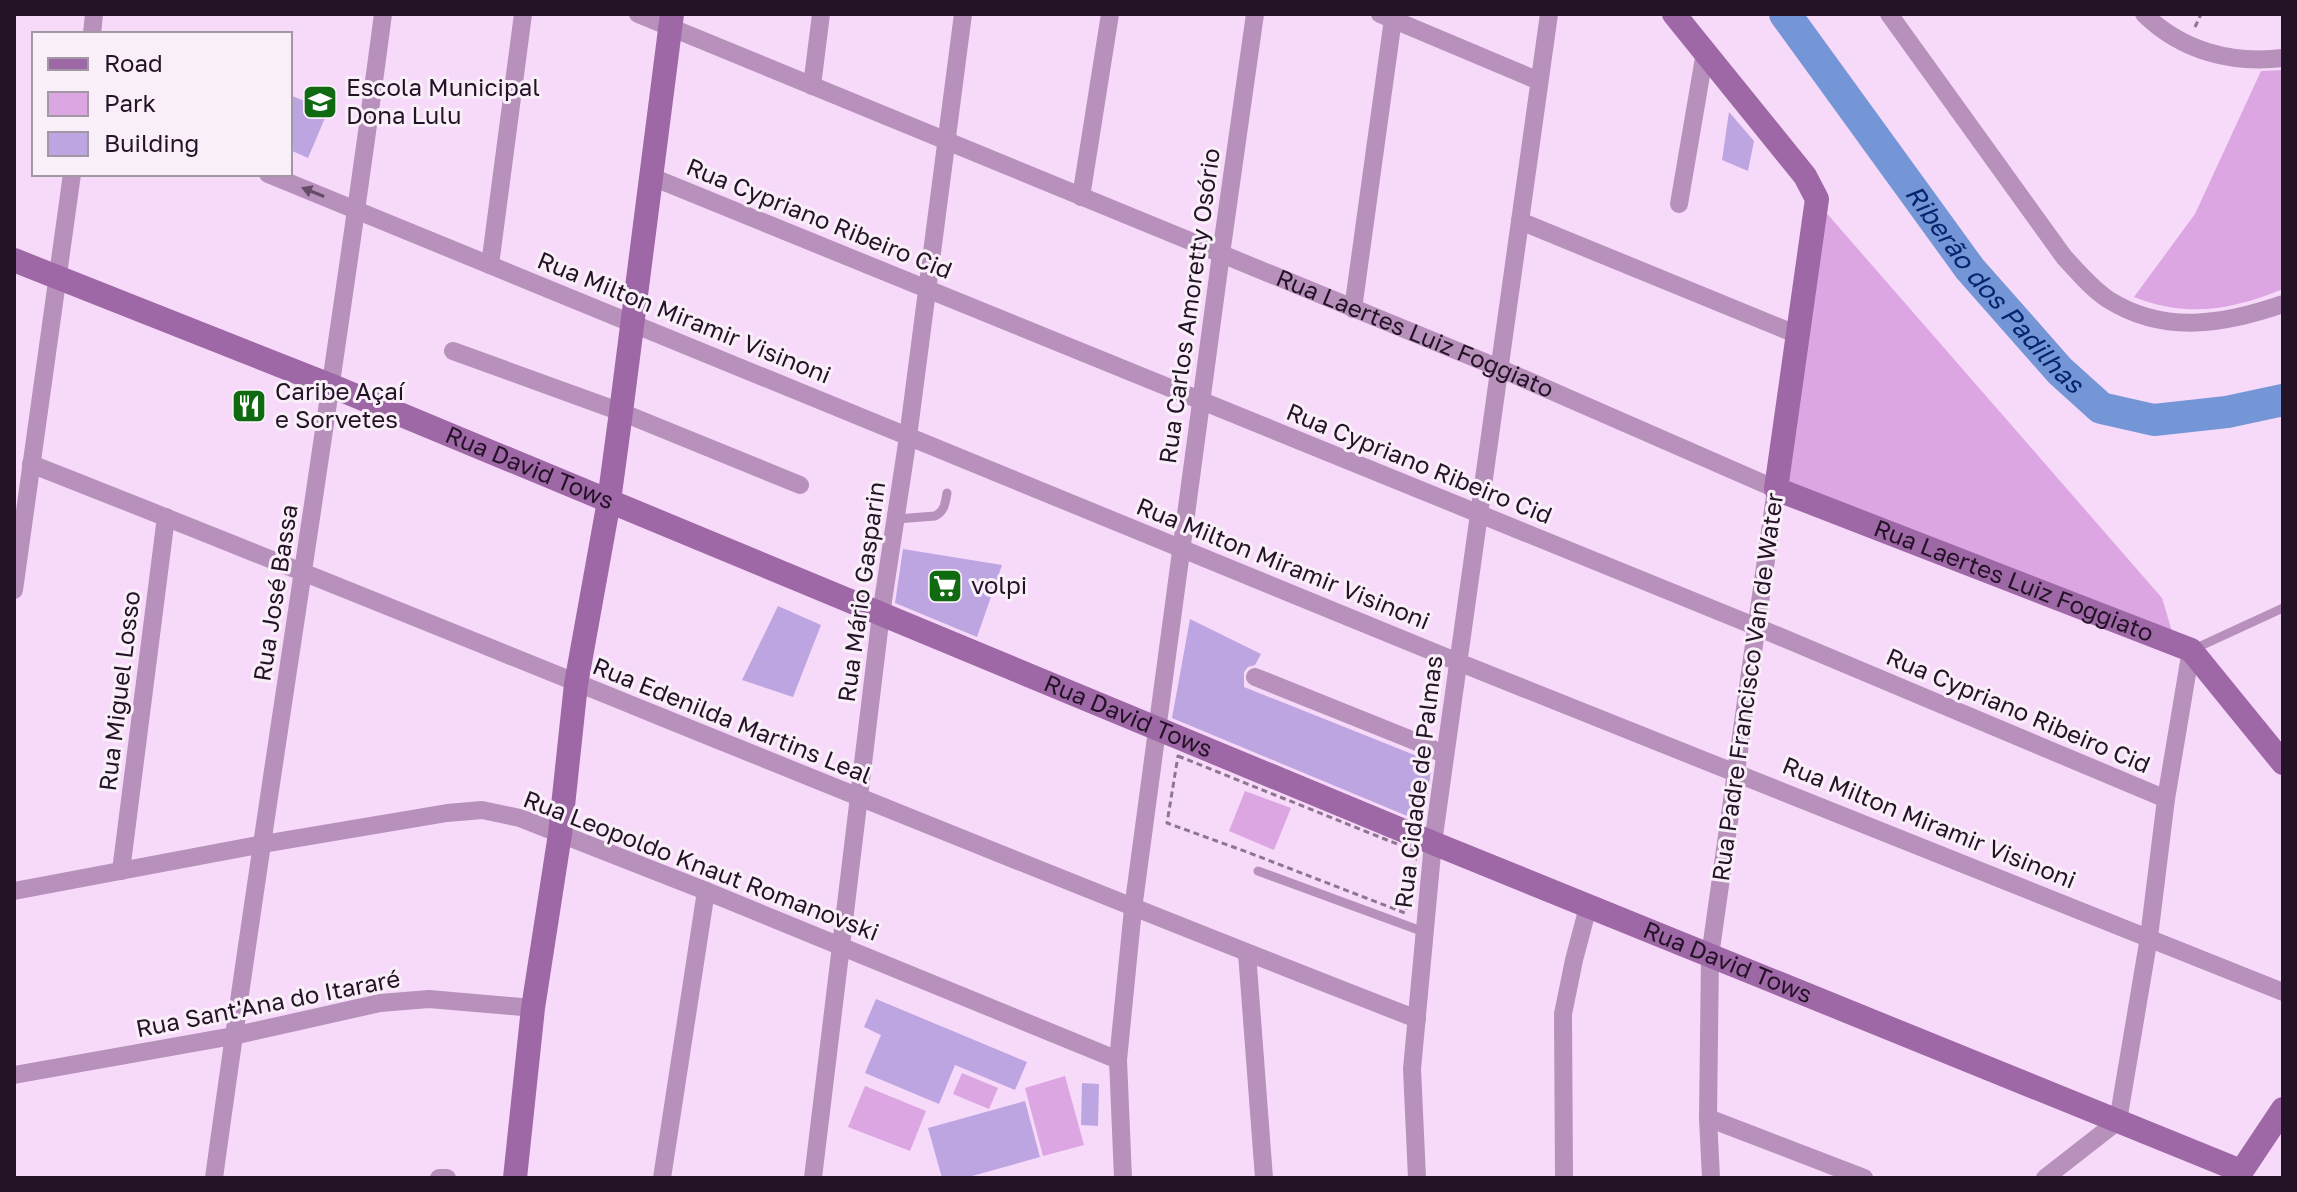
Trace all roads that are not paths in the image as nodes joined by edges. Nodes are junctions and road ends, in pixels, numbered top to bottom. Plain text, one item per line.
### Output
1 (383, 14) edge
2 (523, 14) edge
3 (638, 14) edge
4 (821, 14) edge
5 (963, 14) edge
6 (1110, 14) edge
7 (1255, 14) edge
8 (1549, 14) edge
9 (1674, 14) edge
10 (1889, 14) edge
11 (2144, 14) edge
12 (1386, 17) edge
13 (671, 20) edge
14 (1705, 52) junction
15 (2283, 58) edge
16 (1539, 81) junction
17 (812, 86) junction
18 (945, 141) junction
19 (72, 176) edge
20 (273, 176) edge
21 (652, 177) junction
22 (1081, 197) junction
23 (1679, 204) dead end
24 (357, 211) junction
25 (1520, 221) junction
26 (1221, 254) junction
27 (14, 260) edge
28 (490, 265) junction
29 (57, 277) junction
30 (928, 290) junction
31 (2283, 304) edge
32 (1353, 309) junction
33 (634, 324) junction
34 (1798, 335) junction
35 (453, 351) dead end
36 (1499, 368) junction
37 (332, 386) junction
38 (1201, 402) junction
39 (621, 412) junction
40 (908, 437) junction
41 (31, 464) junction
42 (800, 485) dead end
43 (1776, 489) junction
44 (947, 493) dead end
45 (609, 501) junction
46 (1479, 515) junction
47 (166, 517) junction
48 (896, 519) junction
49 (1181, 549) junction
50 (304, 572) junction
51 (14, 590) edge
52 (2283, 608) edge
53 (881, 614) junction
54 (1757, 627) junction
55 (2191, 650) junction
56 (1458, 662) junction
57 (1255, 677) dead end
58 (576, 684) junction
59 (1158, 729) junction
60 (1445, 755) junction
61 (2283, 763) edge
62 (1736, 772) junction
63 (859, 797) junction
64 (2166, 799) junction
65 (560, 834) junction
66 (1433, 843) junction
67 (263, 844) junction
68 (121, 871) junction
69 (1258, 871) dead end
70 (14, 891) edge
71 (706, 891) junction
72 (1588, 907) junction
73 (1133, 909) junction
74 (1425, 932) junction
75 (2149, 937) junction
76 (840, 945) junction
77 (1247, 953) junction
78 (1710, 956) junction
79 (2283, 992) edge
80 (533, 1008) junction
81 (1417, 1019) junction
82 (233, 1036) junction
83 (1118, 1060) junction
84 (14, 1075) edge
85 (2283, 1109) edge
86 (1708, 1118) junction
87 (2118, 1121) junction
88 (2239, 1174) edge
89 (214, 1178) edge
90 (439, 1178) edge
91 (447, 1178) edge
92 (515, 1178) edge
93 (662, 1178) edge
94 (813, 1178) edge
95 (1123, 1178) edge
96 (1264, 1178) edge
97 (1417, 1178) edge
98 (1564, 1178) edge
99 (1711, 1178) edge
100 (1864, 1178) edge
101 (2045, 1178) edge

1 - 24 street, Rua José Bassa
2 - 28 street
3 - 13 street, Rua Laertes Luiz Foggiato
4 - 17 street
5 - 18 street, Rua Mário Gasparin
6 - 22 street
7 - 26 street, Rua Carlos Amoretty Osório
8 - 16 street, Rua Cidade de Palmas
9 - 14 street
10 - 31 street
11 - 15 street
12 - 16 street
12 - 32 street
13 - 17 street, Rua Laertes Luiz Foggiato
13 - 21 street
14 - 23 street
14 - 34 street, Rua Padre Francisco Van de Water
16 - 25 street, Rua Cidade de Palmas
17 - 18 street, Rua Laertes Luiz Foggiato
18 - 22 street, Rua Laertes Luiz Foggiato
18 - 30 street, Rua Mário Gasparin
19 - 29 street
24 -> 20 street, Rua Milton Miramir Visinoni
21 - 30 street, Rua Cypriano Ribeiro Cid
21 - 33 street
22 - 26 street, Rua Laertes Luiz Foggiato
24 - 28 street, Rua Milton Miramir Visinoni
24 - 37 street, Rua José Bassa
25 - 34 street
25 - 36 street, Rua Cidade de Palmas
26 - 32 street, Rua Laertes Luiz Foggiato
26 - 38 street, Rua Carlos Amoretty Osório
27 - 29 street, Rua David Tows
28 - 33 street, Rua Milton Miramir Visinoni
29 - 37 street, Rua David Tows
29 - 41 street
30 - 38 street, Rua Cypriano Ribeiro Cid
30 - 40 street, Rua Mário Gasparin
32 - 36 street, Rua Laertes Luiz Foggiato
33 - 39 street
33 - 40 street, Rua Milton Miramir Visinoni
34 - 43 street, Rua Padre Francisco Van de Water
35 - 39 street
36 - 43 street, Rua Laertes Luiz Foggiato
36 - 46 street, Rua Cidade de Palmas
37 - 45 street, Rua David Tows
37 - 50 street, Rua José Bassa
38 - 46 street, Rua Cypriano Ribeiro Cid
38 - 49 street, Rua Carlos Amoretty Osório
39 - 42 street
39 - 45 street
40 - 48 street, Rua Mário Gasparin
40 - 49 street, Rua Milton Miramir Visinoni
41 - 47 street, Rua Edenilda Martins Leal
41 - 51 street
43 - 54 street, Rua Padre Francisco Van de Water
43 - 55 street, Rua Laertes Luiz Foggiato
44 - 48 lane
45 - 53 street, Rua David Tows
45 - 58 street
46 - 54 street, Rua Cypriano Ribeiro Cid
46 - 56 street, Rua Cidade de Palmas
47 - 50 street, Rua Edenilda Martins Leal
47 - 68 street, Rua Miguel Losso
48 - 53 street, Rua Mário Gasparin
49 - 56 street, Rua Milton Miramir Visinoni
49 - 59 street, Rua Carlos Amoretty Osório
50 - 58 street, Rua Edenilda Martins Leal
50 - 67 street, Rua José Bassa
52 - 55 lane
53 - 59 street, Rua David Tows
53 - 63 street, Rua Mário Gasparin
54 - 62 street, Rua Padre Francisco Van de Water
54 - 64 street, Rua Cypriano Ribeiro Cid
55 - 61 street
55 - 64 street
56 - 60 street, Rua Cidade de Palmas
56 - 62 street, Rua Milton Miramir Visinoni
57 - 60 street
58 - 63 street, Rua Edenilda Martins Leal
58 - 65 street
59 - 66 street, Rua David Tows
59 - 73 street, Rua Carlos Amoretty Osório
60 - 66 street, Rua Cidade de Palmas
62 - 75 street, Rua Milton Miramir Visinoni
62 - 78 street, Rua Padre Francisco Van de Water
63 - 73 street, Rua Edenilda Martins Leal
63 - 76 street, Rua Mário Gasparin
64 - 75 street
65 - 67 street, Rua Leopoldo Knaut Romanovski
65 - 71 street, Rua Leopoldo Knaut Romanovski
65 - 80 street
66 - 72 street, Rua David Tows
66 - 74 street, Rua Cidade de Palmas
67 - 68 street, Rua Leopoldo Knaut Romanovski
67 - 82 street, Rua José Bassa
68 - 70 street, Rua Leopoldo Knaut Romanovski
69 - 74 lane
71 - 76 street, Rua Leopoldo Knaut Romanovski
71 - 93 street
72 - 78 street, Rua David Tows
72 - 98 street
73 - 77 street, Rua Edenilda Martins Leal
73 - 83 street, Rua Carlos Amoretty Osório
74 - 81 street, Rua Cidade de Palmas
75 - 79 street, Rua Milton Miramir Visinoni
75 - 87 street
76 - 83 street, Rua Leopoldo Knaut Romanovski
76 - 94 street, Rua Mário Gasparin
77 - 81 street, Rua Edenilda Martins Leal
77 - 96 street
78 - 86 street, Rua Padre Francisco Van de Water
78 - 87 street, Rua David Tows
80 - 82 street, Rua Sant'Ana do Itararé
80 - 92 street
81 - 97 street, Rua Cidade de Palmas
82 - 84 street, Rua Sant'Ana do Itararé
82 - 89 street, Rua José Bassa
83 - 95 street, Rua Carlos Amoretty Osório
85 - 88 street
86 - 99 street, Rua Padre Francisco Van de Water
86 - 100 street
87 - 88 street, Rua David Tows
87 - 101 street
90 - 91 street

